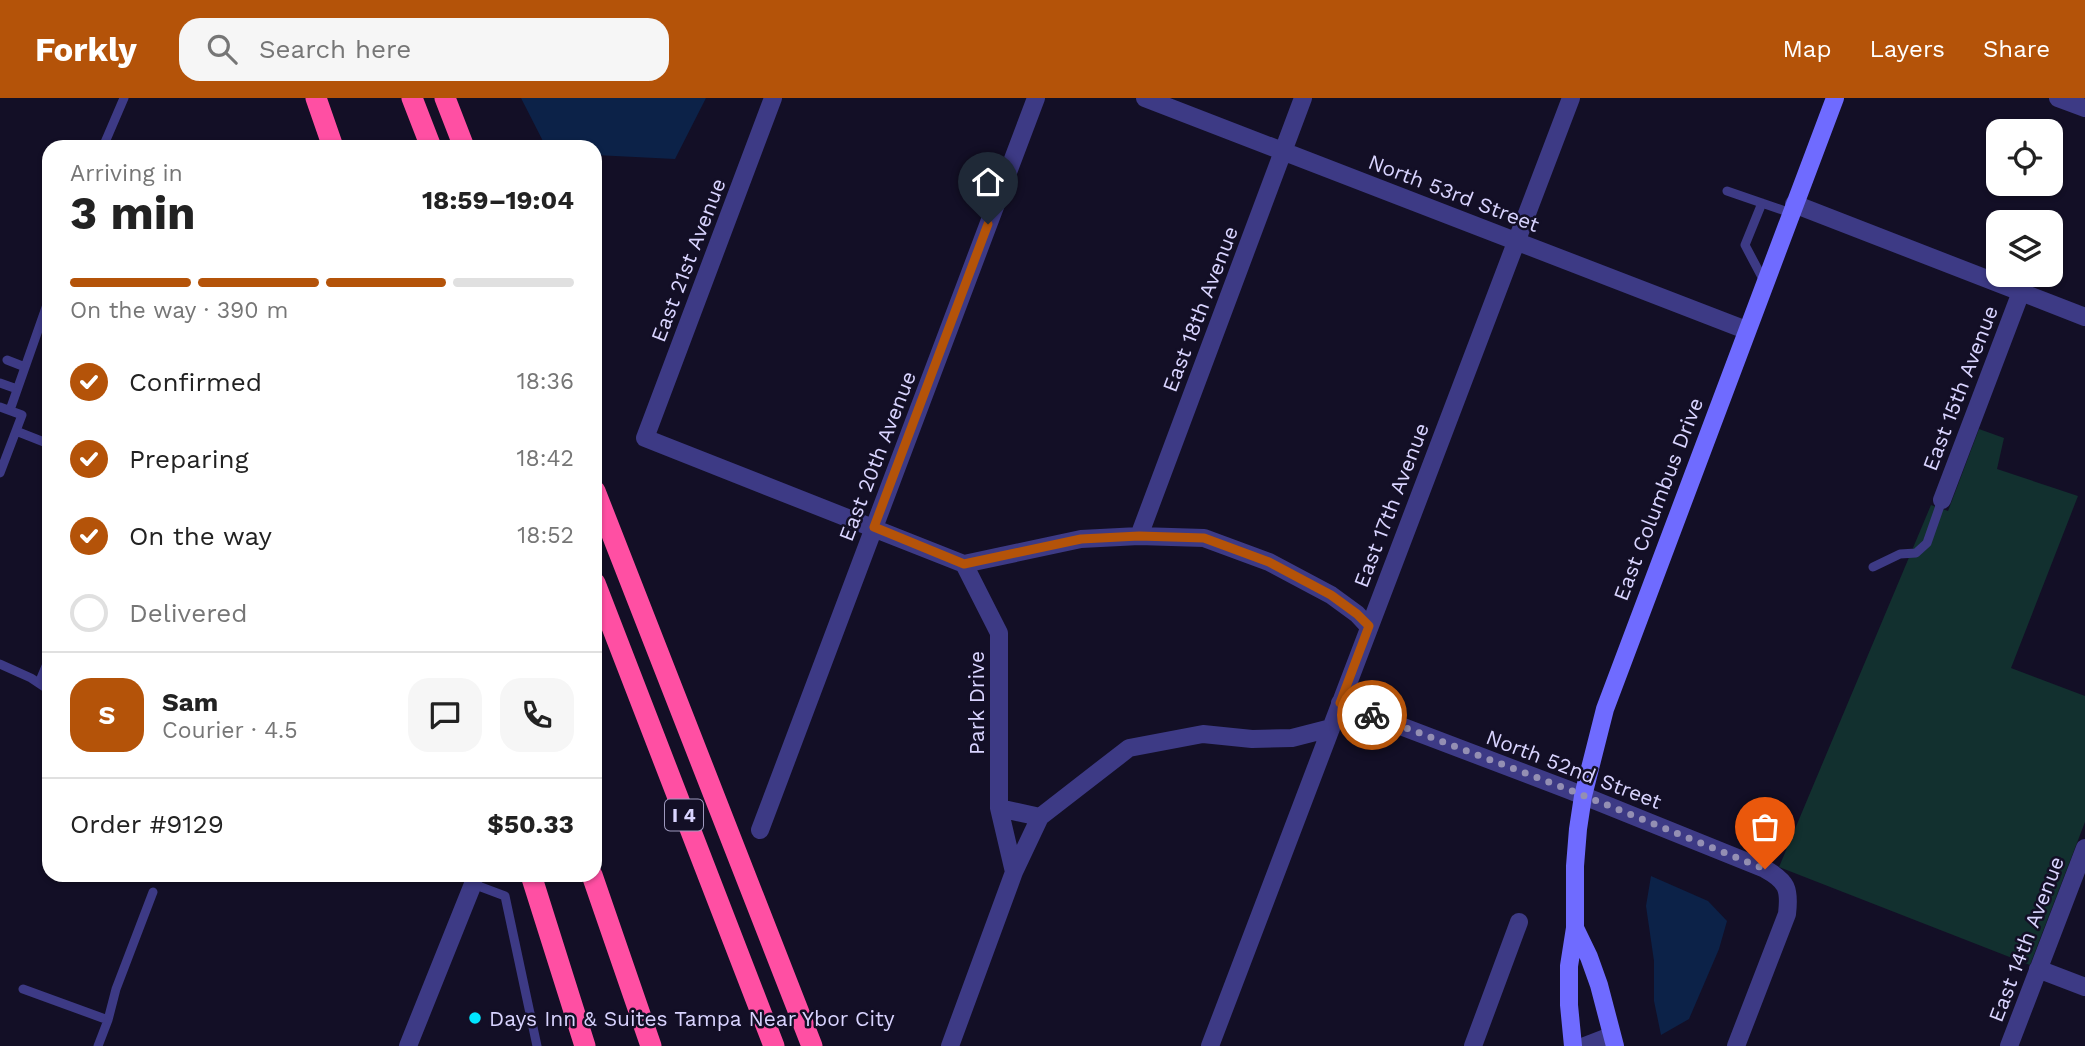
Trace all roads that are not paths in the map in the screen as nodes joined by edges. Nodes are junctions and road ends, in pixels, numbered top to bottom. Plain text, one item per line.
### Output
1 (124, 98) edge
2 (307, 98) edge
3 (316, 98) edge
4 (412, 98) edge
5 (445, 98) edge
6 (773, 98) edge
7 (1036, 98) edge
8 (1146, 98) edge
9 (1303, 98) edge
10 (1570, 98) edge
11 (1835, 98) edge
12 (2058, 98) edge
13 (2085, 108) edge
14 (106, 140) edge
15 (318, 140) edge
16 (331, 140) edge
17 (428, 140) edge
18 (461, 140) edge
19 (1283, 151) junction
20 (1727, 191) dead end
21 (1762, 203) junction
22 (1793, 209) junction
23 (1516, 241) junction
24 (1764, 282) junction
25 (2021, 292) junction
26 (2085, 317) edge
27 (42, 319) edge
28 (1746, 330) junction
29 (7, 360) dead end
30 (25, 367) junction
31 (0, 383) edge
32 (17, 389) junction
33 (5, 409) edge
34 (16, 431) junction
35 (42, 441) edge
36 (0, 472) edge
37 (1942, 500) joint
38 (602, 509) edge
39 (874, 527) junction
40 (1139, 536) junction
41 (964, 564) junction
42 (1873, 567) dead end
43 (602, 601) edge
44 (1369, 626) junction
45 (0, 664) edge
46 (42, 676) edge
47 (39, 683) junction
48 (42, 685) edge
49 (1340, 703) junction
50 (1331, 727) junction
51 (1583, 796) junction
52 (999, 808) junction
53 (1040, 817) junction
54 (760, 830) dead end
55 (2085, 848) edge
56 (1014, 872) junction
57 (533, 882) edge
58 (594, 882) edge
59 (473, 884) joint
60 (153, 892) dead end
61 (1519, 922) dead end
62 (1575, 928) junction
63 (2038, 969) junction
64 (2085, 987) edge
65 (23, 989) dead end
66 (108, 1020) junction
67 (1613, 1041) edge
68 (98, 1046) edge
69 (408, 1046) edge
70 (537, 1046) edge
71 (585, 1046) edge
72 (651, 1046) edge
73 (774, 1046) edge
74 (812, 1046) edge
75 (950, 1046) edge
76 (1210, 1046) edge
77 (1473, 1046) edge
78 (1573, 1046) edge
79 (1586, 1046) edge
80 (1735, 1046) edge
81 (2009, 1046) edge

1 - 14 lane
2 - 15 highway
3 - 16 highway
4 - 17 highway
5 - 18 highway
6 - 39 street, East 21st Avenue
7 - 39 street, East 20th Avenue
8 - 19 street, North 53rd Street
9 - 19 street, East 18th Avenue
10 - 23 street, East 17th Avenue
11 - 22 main road, East Columbus Drive
12 - 13 street
19 - 23 street, North 53rd Street
19 - 40 street, East 18th Avenue
20 - 21 lane
21 - 22 lane
21 - 24 lane
22 - 24 main road, East Columbus Drive
22 - 25 street
23 - 28 street, North 53rd Street
23 - 44 street, East 17th Avenue
24 - 28 main road, East Columbus Drive
25 - 26 street
25 - 37 street, East 15th Avenue
27 - 30 lane
28 - 51 main road, East Columbus Drive
29 - 30 lane
30 - 32 lane
31 - 32 lane
32 - 33 lane
33 - 34 lane
34 - 35 lane
34 - 36 lane
37 - 42 lane
38 - 74 highway
39 - 41 street
39 - 54 street, East 20th Avenue
40 - 41 street
40 - 44 street
41 - 52 street, Park Drive
43 - 73 highway, I 4
44 - 49 street, East 17th Avenue
45 - 47 lane
46 - 47 lane
47 - 48 lane
49 - 50 street, East 17th Avenue
49 - 51 street, North 52nd Street
50 - 53 street
50 - 76 street, East 17th Avenue
51 - 62 main road, East Columbus Drive
51 - 80 street, North 52nd Street
52 - 53 street
52 - 56 street, Park Drive
53 - 56 street
55 - 63 street, East 14th Avenue
56 - 75 street
57 - 71 highway
58 - 72 highway
59 - 69 street
59 - 70 lane
60 - 66 lane
61 - 77 street
62 - 67 main road, East Columbus Drive
62 - 78 main road, East Columbus Drive
63 - 64 street
63 - 81 street, East 14th Avenue
65 - 66 lane
66 - 68 lane
67 - 79 street

